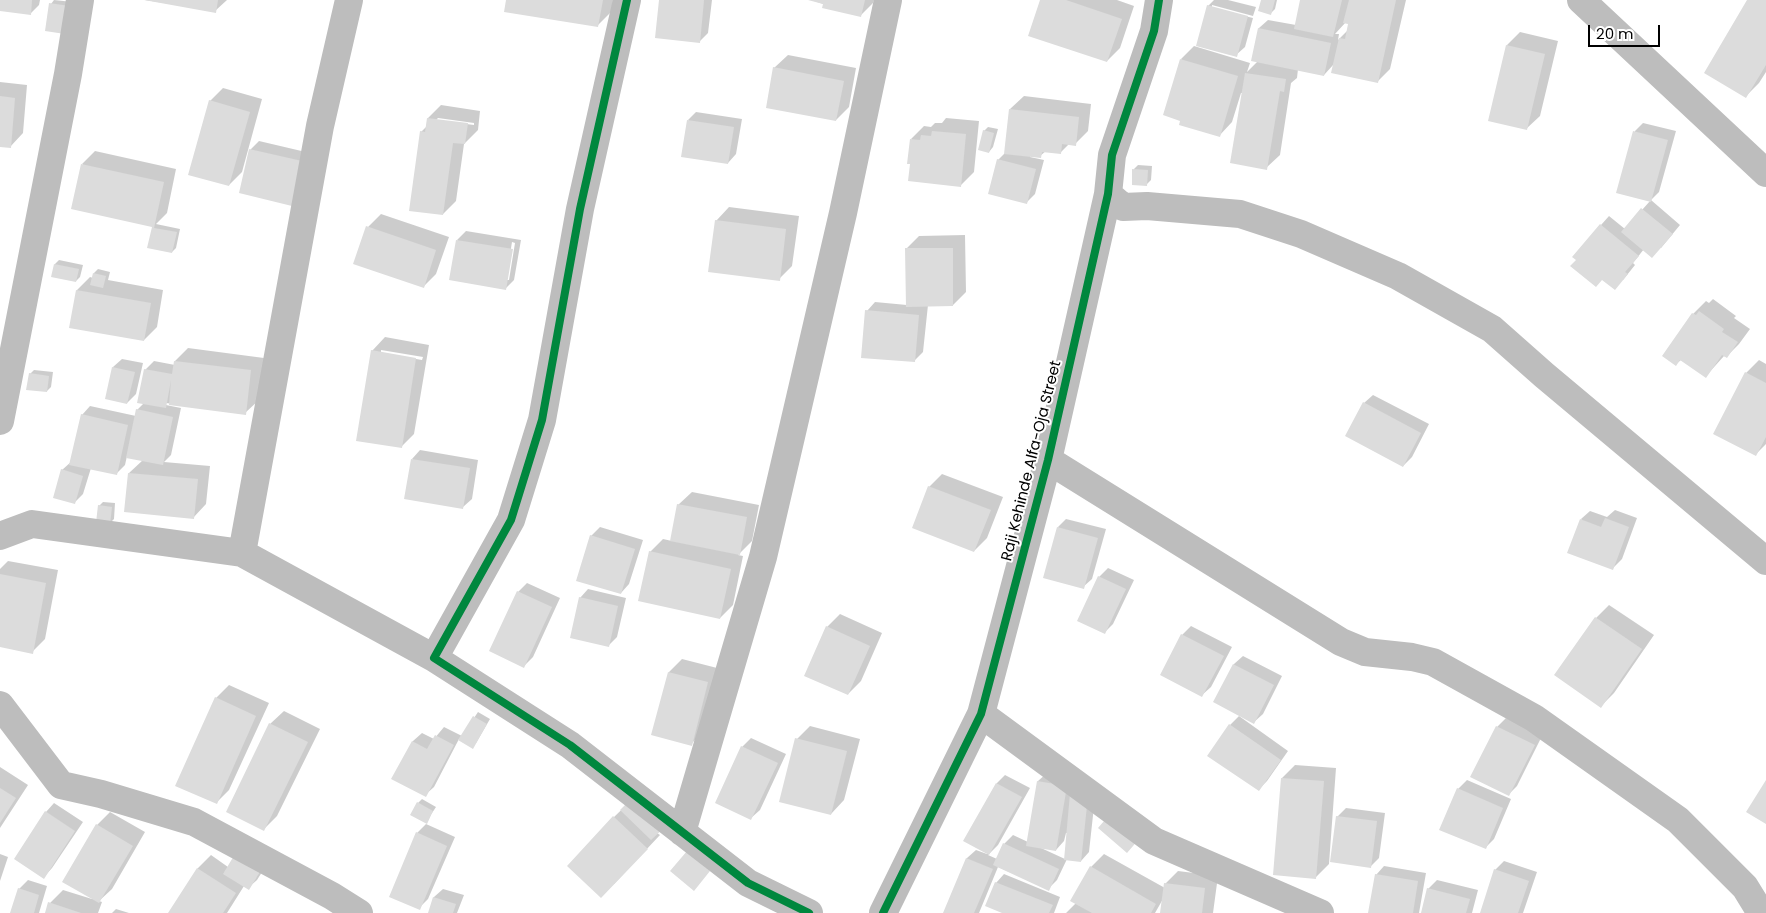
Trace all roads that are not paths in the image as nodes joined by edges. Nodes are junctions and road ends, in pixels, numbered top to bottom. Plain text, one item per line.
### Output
1 (80, 0) edge
2 (349, 0) edge
3 (628, 0) edge
4 (888, 0) edge
5 (1159, 0) edge
6 (1580, 0) edge
7 (1766, 173) edge
8 (1108, 194) junction
9 (0, 421) edge
10 (1048, 460) junction
11 (0, 536) edge
12 (242, 553) junction
13 (1766, 561) edge
14 (434, 658) junction
15 (0, 705) edge
16 (981, 714) junction
17 (682, 832) junction
18 (359, 913) edge
19 (810, 913) edge
20 (884, 913) edge
21 (1320, 913) edge
22 (1761, 913) edge

1 - 9 street
2 - 12 street
3 - 14 street
4 - 17 street
5 - 8 street, Raji Kehinde Alfa-Oja Street
6 - 7 street
8 - 10 street, Raji Kehinde Alfa-Oja Street
8 - 13 street
10 - 16 street, Raji Kehinde Alfa-Oja Street
10 - 22 street
11 - 12 street
12 - 14 street
14 - 17 street
15 - 18 street
16 - 20 street, Raji Kehinde Alfa-Oja Street
16 - 21 street
17 - 19 street

